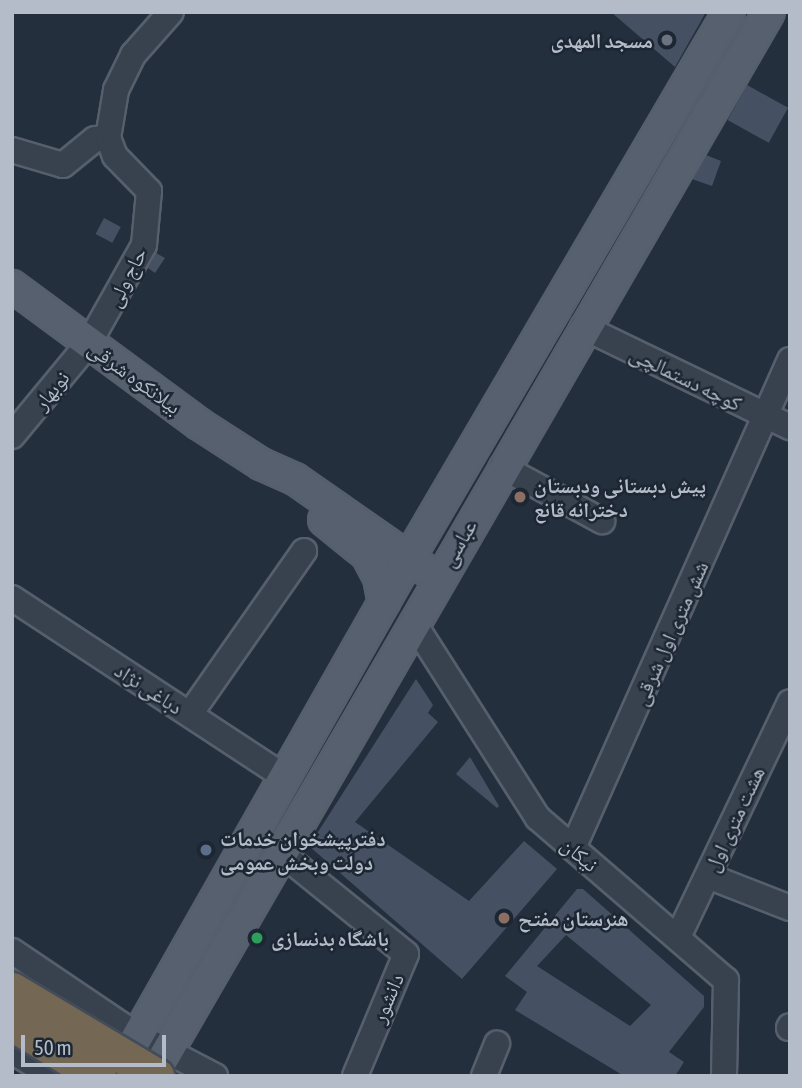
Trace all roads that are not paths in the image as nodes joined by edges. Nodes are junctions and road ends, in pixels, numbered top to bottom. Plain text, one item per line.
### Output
1 (171, 12) edge
2 (729, 12) edge
3 (769, 12) edge
4 (108, 138) junction
5 (12, 150) edge
6 (12, 286) edge
7 (583, 327) junction
8 (89, 343) junction
9 (790, 360) edge
10 (766, 418) junction
11 (790, 428) edge
12 (12, 436) edge
13 (261, 464) junction
14 (502, 467) junction
15 (602, 521) dead end
16 (304, 551) dead end
17 (409, 558) junction
18 (437, 579) junction
19 (12, 598) edge
20 (384, 603) junction
21 (413, 622) junction
22 (790, 702) edge
23 (190, 714) junction
24 (286, 778) junction
25 (573, 848) junction
26 (280, 852) junction
27 (708, 876) junction
28 (790, 908) edge
29 (678, 937) junction
30 (12, 951) edge
31 (55, 983) junction
32 (12, 990) edge
33 (12, 1023) edge
34 (138, 1036) junction
35 (497, 1044) dead end
36 (12, 1050) edge
37 (158, 1068) edge
38 (52, 1076) edge
39 (98, 1076) edge
40 (115, 1076) edge
41 (215, 1076) edge
42 (355, 1076) edge
43 (484, 1076) edge
44 (724, 1076) edge

1 - 4 street
2 - 17 main road, عباسى
3 - 7 main road, عباسى
4 - 5 street
4 - 8 street, حاج ولی
6 - 8 main road, بیلانکوه شرقی
7 - 10 street, کوچه دستمالچی
7 - 14 main road, عباسى
8 - 12 street, نوبهار
8 - 13 main road, بیلانکوه شرقی
9 - 10 street, شش متری اول شرقی
10 - 11 street, کوچه دستمالچی
10 - 25 street, شش متری اول شرقی
13 - 17 main road, بیلانکوه شرقی
13 - 20 main road, بیلانکوه شرقی
14 - 15 street
14 - 18 main road, عباسى
16 - 23 street
17 - 18 main road, بیلانکوه شرقی
17 - 20 main road, عباسى
18 - 21 main road, عباسى
19 - 23 street, دباغی نژاد
20 - 24 main road, عباسى
21 - 25 street, نیکان
21 - 26 main road, عباسى
22 - 27 street, هشت متری اول
23 - 24 street, دباغی نژاد
24 - 34 main road, عباسى
25 - 29 street, نیکان
26 - 37 main road, عباسى
26 - 42 street, دانشور
27 - 28 street
27 - 29 street, هشت متری اول
29 - 44 street, نیکان
30 - 31 street
31 - 34 street
31 - 36 street
32 - 37 highway, bridge
33 - 39 highway, bridge
34 - 37 street
34 - 40 main road, عباسى
35 - 43 street
36 - 38 street
37 - 41 street

